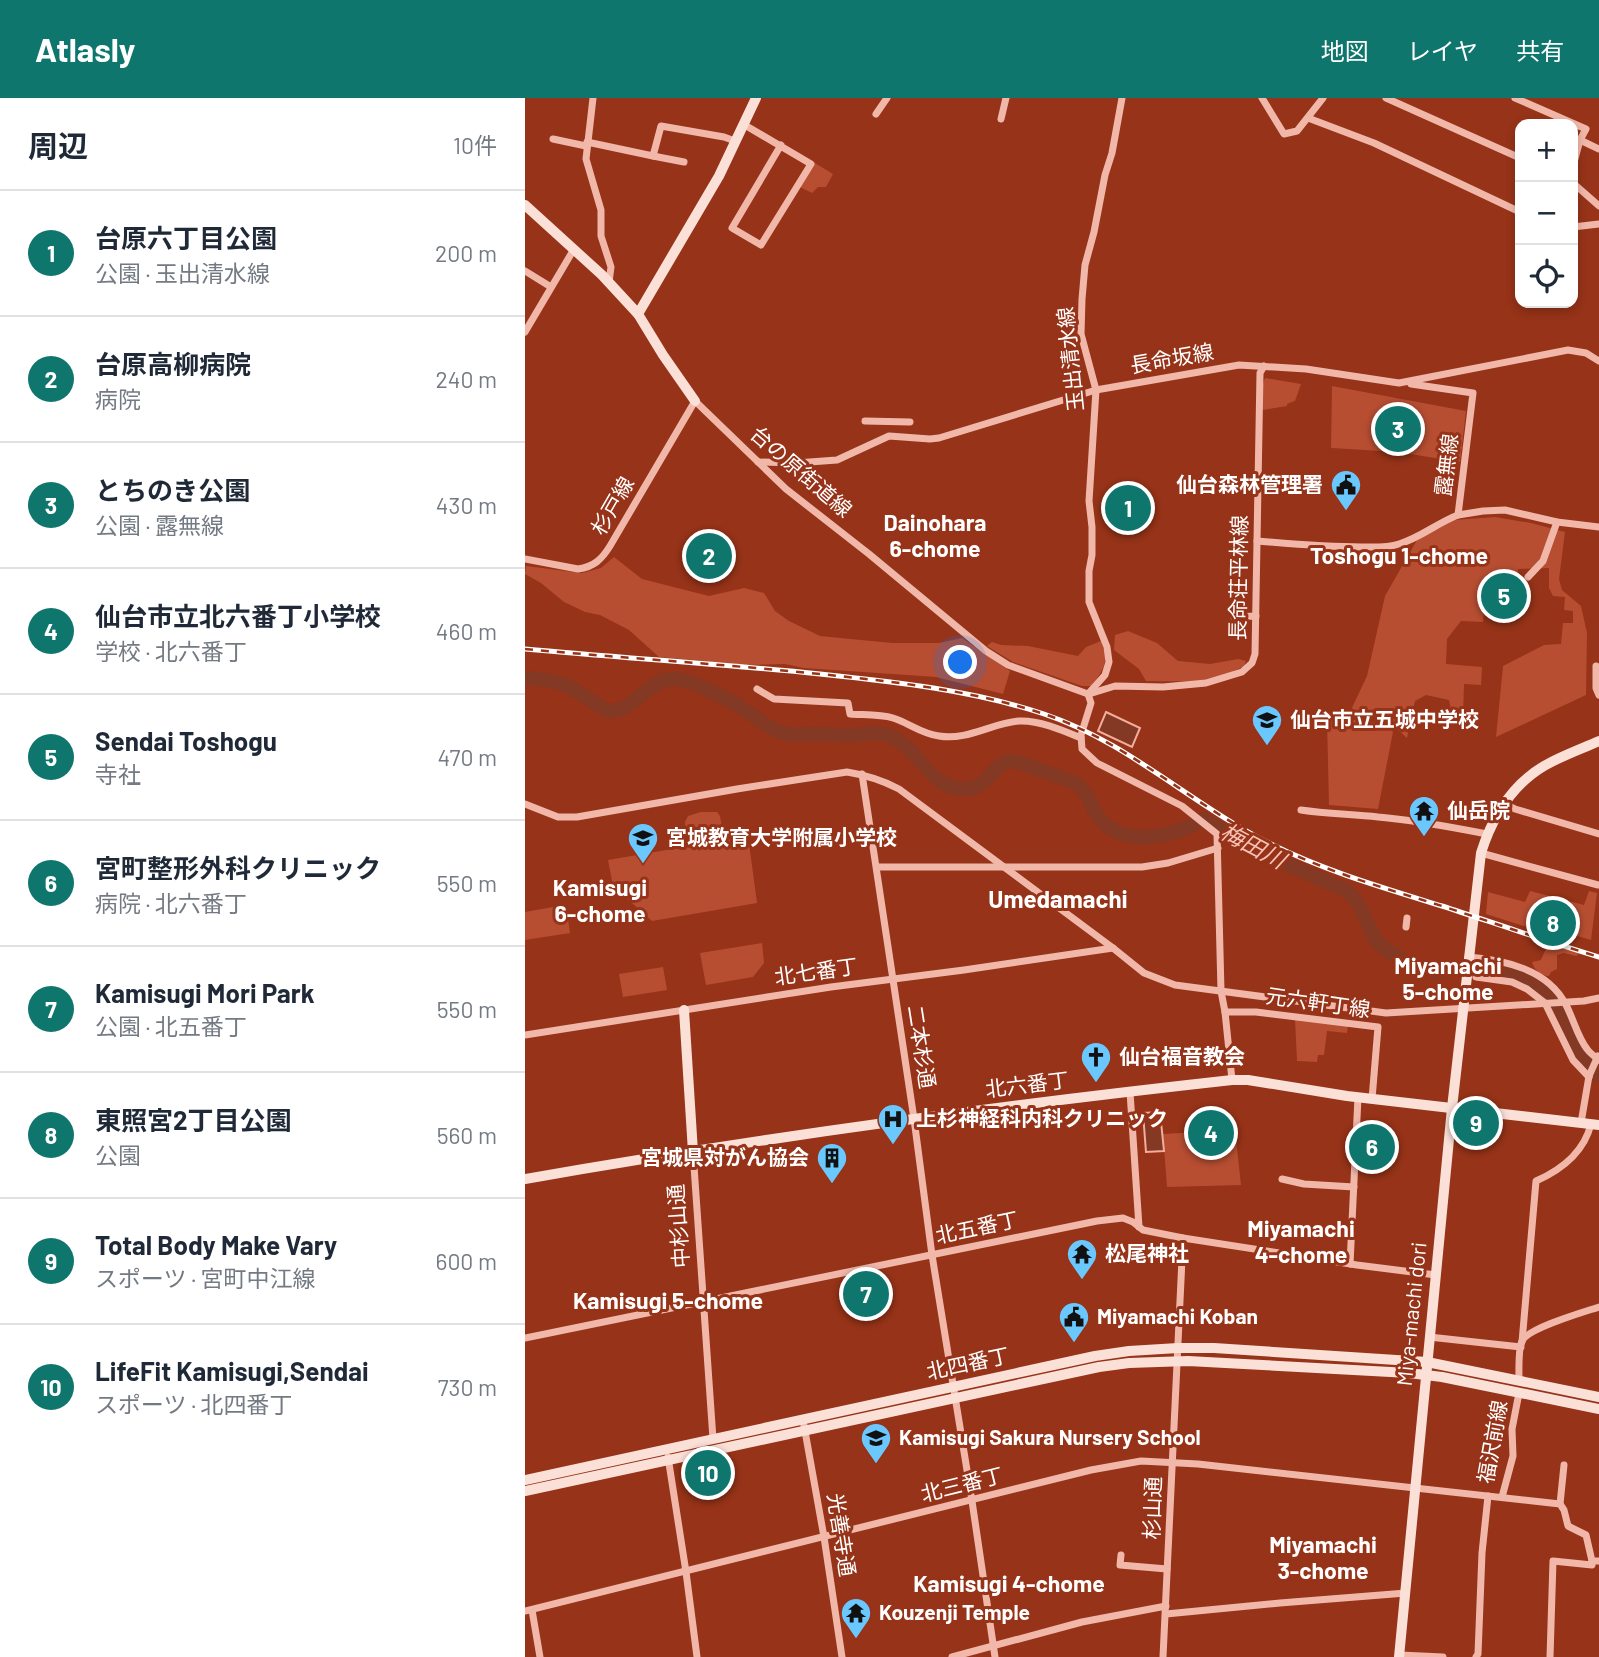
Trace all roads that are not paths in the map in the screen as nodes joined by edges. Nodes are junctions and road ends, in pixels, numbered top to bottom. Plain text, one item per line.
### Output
1 (593, 98) edge
2 (756, 98) edge
3 (887, 98) edge
4 (1006, 98) edge
5 (1122, 98) edge
6 (1262, 98) edge
7 (1323, 98) edge
8 (1386, 98) edge
9 (1515, 98) edge
10 (876, 114) dead end
11 (1308, 118) junction
12 (1002, 119) dead end
13 (743, 124) junction
14 (553, 139) dead end
15 (1580, 140) junction
16 (735, 141) junction
17 (587, 144) junction
18 (781, 145) junction
19 (1578, 147) edge
20 (1599, 149) edge
21 (653, 156) junction
22 (1515, 156) edge
23 (684, 162) dead end
24 (1578, 187) edge
25 (525, 205) edge
26 (1599, 206) edge
27 (1515, 210) edge
28 (1599, 224) edge
29 (1578, 226) edge
30 (574, 249) junction
31 (525, 271) edge
32 (609, 282) junction
33 (551, 287) junction
34 (638, 314) junction
35 (525, 332) edge
36 (1599, 361) edge
37 (1264, 366) junction
38 (1399, 383) junction
39 (1096, 390) junction
40 (695, 401) junction
41 (865, 421) dead end
42 (890, 422) junction
43 (909, 422) dead end
44 (888, 436) junction
45 (757, 462) junction
46 (1458, 515) junction
47 (1557, 522) junction
48 (1599, 527) edge
49 (1257, 541) junction
50 (525, 559) edge
51 (1528, 577) dead end
52 (1256, 616) junction
53 (1234, 617) dead end
54 (1596, 666) dead end
55 (757, 689) dead end
56 (1088, 694) junction
57 (1599, 695) edge
58 (1081, 738) junction
59 (1599, 741) edge
60 (862, 774) junction
61 (525, 804) edge
62 (1504, 804) junction
63 (1301, 810) dead end
64 (1487, 834) junction
65 (1599, 834) edge
66 (1218, 848) junction
67 (1481, 853) junction
68 (1003, 866) junction
69 (877, 867) junction
70 (1598, 885) edge
71 (1113, 948) junction
72 (1468, 958) junction
73 (1471, 976) junction
74 (893, 978) junction
75 (1221, 992) junction
76 (1599, 998) edge
77 (1564, 1002) junction
78 (1546, 1003) junction
79 (1463, 1009) junction
80 (684, 1010) junction
81 (1225, 1012) junction
82 (525, 1035) edge
83 (1598, 1058) edge
84 (1589, 1077) junction
85 (1232, 1080) junction
86 (1131, 1092) junction
87 (1358, 1097) junction
88 (1372, 1099) junction
89 (1452, 1108) junction
90 (915, 1119) junction
91 (1590, 1124) edge
92 (693, 1152) junction
93 (525, 1179) edge
94 (1282, 1179) dead end
95 (1354, 1187) junction
96 (1139, 1227) junction
97 (1183, 1238) junction
98 (932, 1255) junction
99 (1350, 1264) junction
100 (1436, 1275) junction
101 (704, 1302) junction
102 (1599, 1307) edge
103 (1429, 1337) junction
104 (525, 1338) edge
105 (1522, 1344) junction
106 (1178, 1348) junction
107 (1177, 1361) junction
108 (1427, 1362) junction
109 (1426, 1374) junction
110 (1519, 1381) junction
111 (954, 1387) junction
112 (1519, 1393) junction
113 (1599, 1397) edge
114 (956, 1399) junction
115 (1599, 1409) edge
116 (804, 1425) junction
117 (713, 1439) junction
118 (667, 1455) junction
119 (1172, 1462) junction
120 (1564, 1465) dead end
121 (525, 1480) edge
122 (1415, 1488) junction
123 (525, 1491) edge
124 (1488, 1496) junction
125 (1502, 1497) junction
126 (972, 1501) junction
127 (1560, 1504) junction
128 (824, 1537) junction
129 (1121, 1555) dead end
130 (1595, 1561) edge
131 (1167, 1569) junction
132 (686, 1572) junction
133 (1406, 1593) junction
134 (528, 1610) edge
135 (1166, 1610) junction
136 (993, 1646) junction
137 (1399, 1656) edge
138 (1479, 1656) edge
139 (540, 1657) edge
140 (697, 1657) edge
141 (842, 1657) edge
142 (952, 1657) edge
143 (995, 1657) edge
144 (1163, 1657) edge
145 (1443, 1657) edge
146 (1550, 1657) edge

1 - 17 street
2 - 13 street
3 - 10 street
4 - 12 street
5 - 39 street, 玉出清水線
6 - 11 street
7 - 11 street
8 - 22 street
9 - 15 street
11 - 27 street
13 - 16 street
13 - 18 street
14 - 17 street
15 - 19 street
15 - 20 street
16 - 21 street
16 - 34 street
17 - 21 street
17 - 32 street
18 - 18 street
21 - 23 street
24 - 26 street
25 - 30 street, 台の原街道線
28 - 29 street
30 - 32 street, 台の原街道線
30 - 33 street
31 - 33 street
32 - 34 street, 台の原街道線
33 - 35 street
34 - 40 street, 台の原街道線
36 - 38 street, 長命坂線
37 - 38 street, 長命坂線
37 - 39 street, 長命坂線
37 - 49 street, 長命荘平林線
38 - 46 street, 露無線
39 - 44 street, 長命坂線
39 - 56 street, 玉出清水線
40 - 45 street, 台の原街道線
40 - 50 street, 杉戸線
41 - 42 street
42 - 43 street
42 - 44 street
44 - 45 street, 長命坂線
45 - 56 street, 台の原街道線
46 - 47 street, 露無線
46 - 49 street
47 - 48 street, 露無線
47 - 51 street
49 - 52 street, 長命荘平林線
52 - 53 street
52 - 56 street, 長命荘平林線
54 - 57 street
55 - 58 street
56 - 58 street
58 - 66 street
59 - 62 street, Miya-machi dori
60 - 61 street
60 - 68 street
60 - 69 street, 二本杉通
62 - 64 street, Miya-machi dori
62 - 65 street
63 - 64 street
64 - 67 street, Miya-machi dori
66 - 68 street
66 - 75 street
67 - 70 street
67 - 72 street, Miya-machi dori
68 - 69 street
68 - 71 street
69 - 74 street, 二本杉通
71 - 74 street, 北七番丁
71 - 75 street
72 - 73 street, Miya-machi dori
72 - 77 street
73 - 78 street
73 - 79 street, Miya-machi dori
74 - 80 street, 北七番丁
74 - 90 street, 二本杉通
75 - 79 street
75 - 81 street
76 - 77 street
77 - 78 street
77 - 83 street
78 - 79 street
78 - 84 street
79 - 89 street, Miya-machi dori
80 - 82 street, 北七番丁
80 - 92 street, 中杉山通
81 - 85 street
81 - 88 street, 元六軒丁線
83 - 84 street, bridge
84 - 91 street
85 - 86 street, 北六番丁
85 - 87 street, 北六番丁
86 - 90 street, 北六番丁
86 - 96 street
87 - 88 street, 北六番丁
87 - 95 street
88 - 89 street, 北六番丁
89 - 91 street, 北六番丁
89 - 100 street, Miya-machi dori
90 - 92 street, 北六番丁
90 - 98 street, 二本杉通
91 - 105 street, 福沢前線
92 - 93 street, 北六番丁
92 - 101 street, 中杉山通
94 - 95 street
95 - 99 street
96 - 97 street, 北五番丁
96 - 98 street, 北五番丁
97 - 99 street, 北五番丁
97 - 106 street, 杉山通
98 - 101 street, 北五番丁
98 - 111 street, 二本杉通
99 - 100 street, 北五番丁
100 - 103 street, Miya-machi dori
101 - 104 street, 北五番丁
101 - 117 street, 中杉山通
102 - 105 street
103 - 105 street
103 - 108 street, Miya-machi dori
105 - 110 street, 福沢前線
106 - 107 street, 杉山通
106 - 108 street, 北四番丁
106 - 111 street, 北四番丁
107 - 109 street, 北四番丁
107 - 114 street, 北四番丁
107 - 119 street, 杉山通
108 - 109 street, Miya-machi dori
108 - 110 street, 北四番丁
109 - 112 street, 北四番丁
109 - 122 street, Miya-machi dori
110 - 113 street, 北四番丁
111 - 114 street, 二本杉通
111 - 116 street, 北四番丁
112 - 115 street, 北四番丁
112 - 125 street, 福沢前線
114 - 116 street, 北四番丁
114 - 126 street, 二本杉通
116 - 117 street, 北四番丁
116 - 118 street, 北四番丁
116 - 128 street, 光善寺通
117 - 118 street, 北四番丁
118 - 121 street, 北四番丁
118 - 123 street, 北四番丁
118 - 132 street
119 - 122 street, 北三番丁
119 - 126 street, 北三番丁
119 - 131 street, 杉山通
120 - 127 street
122 - 124 street, 北三番丁
122 - 133 street, Miya-machi dori
124 - 125 street, 北三番丁
124 - 138 street
125 - 127 street, 北三番丁
126 - 128 street, 北三番丁
126 - 136 street, 二本杉通
127 - 130 street
128 - 132 street, 北三番丁
128 - 141 street, 光善寺通
129 - 131 street
130 - 146 street
131 - 135 street, 杉山通
132 - 134 street, 北三番丁
132 - 140 street
133 - 135 street
133 - 137 street, Miya-machi dori
134 - 139 street
135 - 136 street
135 - 144 street, 杉山通
136 - 142 street
136 - 143 street, 二本杉通
137 - 145 street

